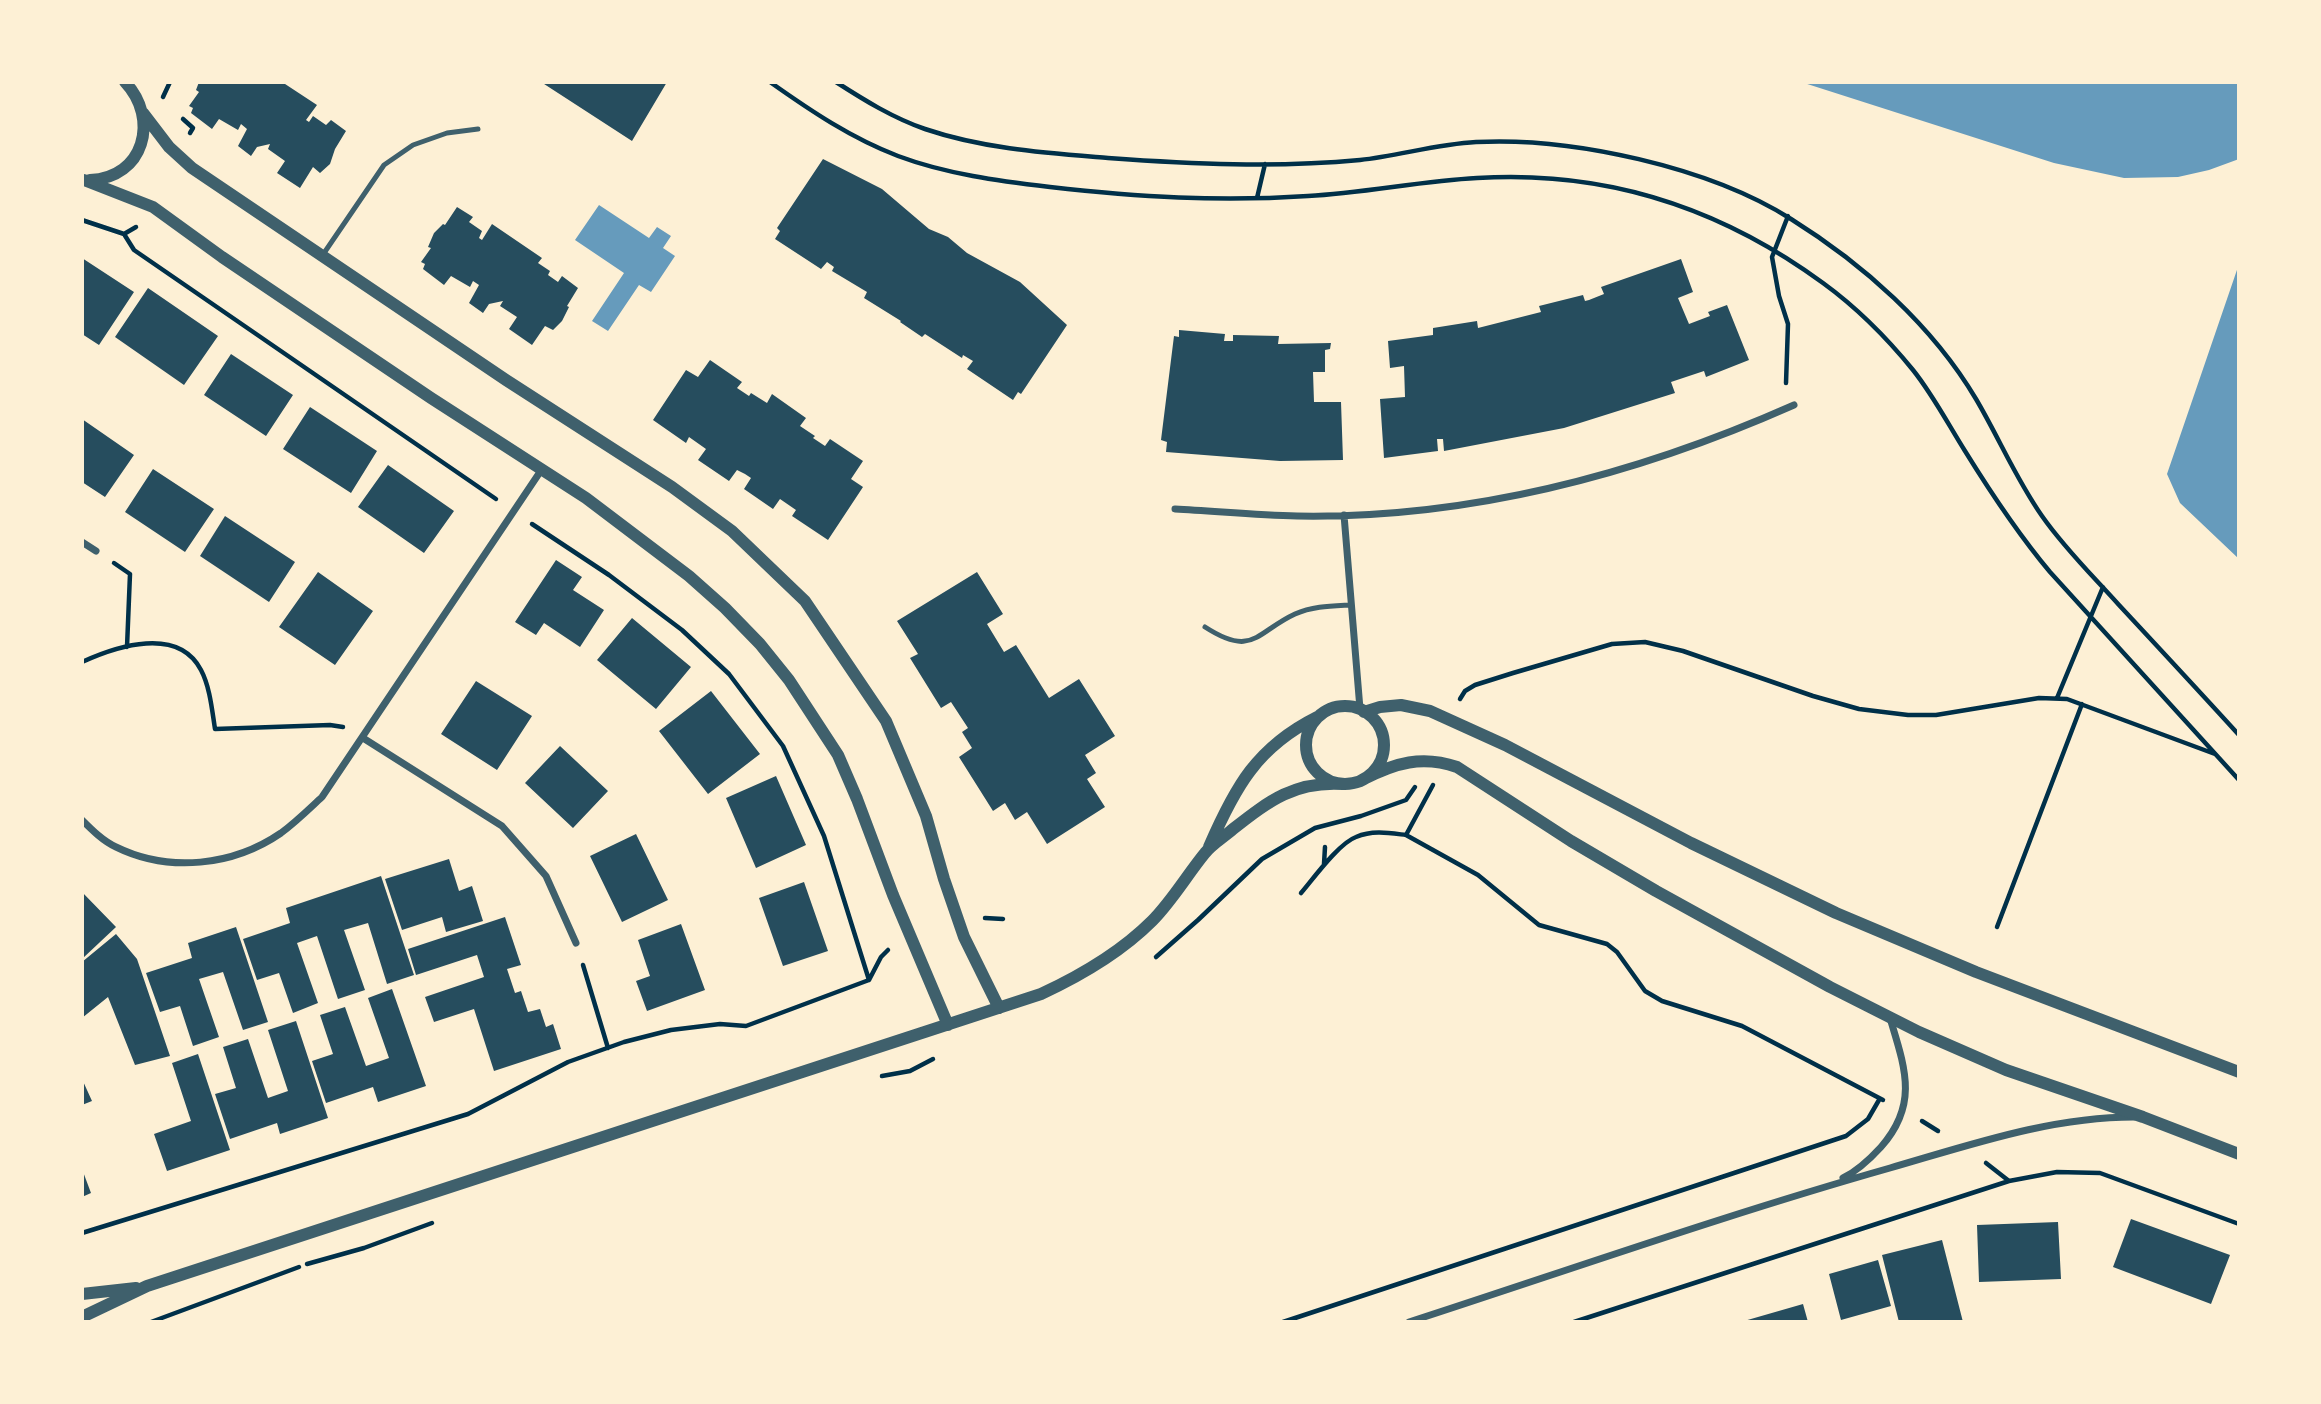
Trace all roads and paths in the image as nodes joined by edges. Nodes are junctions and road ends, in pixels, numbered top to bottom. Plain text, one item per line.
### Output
1 (125, 82) edge
2 (770, 82) edge
3 (836, 82) edge
4 (143, 113) junction
5 (478, 129) dead end
6 (1265, 164) junction
7 (83, 180) edge
8 (1257, 198) junction
9 (1788, 216) junction
10 (124, 234) dead end
11 (1775, 250) junction
12 (322, 256) junction
13 (1794, 405) dead end
14 (1780, 412) junction
15 (542, 468) junction
16 (1175, 509) dead end
17 (514, 512) junction
18 (1344, 515) junction
19 (82, 542) edge
20 (96, 551) joint
21 (2103, 587) junction
22 (1351, 605) junction
23 (2090, 617) junction
24 (1205, 627) dead end
25 (127, 647) junction
26 (82, 662) edge
27 (1475, 685) dead end
28 (2057, 698) junction
29 (2081, 704) junction
30 (1362, 710) junction
31 (1321, 715) junction
32 (365, 734) junction
33 (2239, 735) edge
34 (2216, 754) junction
35 (1433, 761) junction
36 (1364, 779) junction
37 (2239, 780) edge
38 (1343, 784) junction
39 (82, 820) edge
40 (1406, 835) junction
41 (1325, 847) dead end
42 (1207, 850) junction
43 (1324, 865) junction
44 (1301, 893) dead end
45 (1003, 919) dead end
46 (959, 923) junction
47 (1997, 928) dead end
48 (912, 939) junction
49 (576, 943) joint
50 (869, 980) junction
51 (999, 1008) junction
52 (1890, 1016) junction
53 (948, 1026) junction
54 (608, 1048) junction
55 (2239, 1072) edge
56 (1880, 1098) junction
57 (1904, 1110) junction
58 (2143, 1117) junction
59 (1965, 1147) junction
60 (2239, 1154) edge
61 (2009, 1181) junction
62 (1829, 1185) junction
63 (2239, 1224) edge
64 (82, 1233) edge
65 (147, 1286) junction
66 (82, 1294) edge
67 (82, 1317) edge
68 (1283, 1322) edge
69 (1409, 1322) edge
70 (1574, 1322) edge

1 - 4 street
2 - 8 path
3 - 6 path
4 - 7 street
4 - 12 street
5 - 12 lane
6 - 8 path
6 - 9 path
7 - 15 street
8 - 11 path
9 - 11 path
9 - 21 path
10 - 17 path
11 - 14 path
11 - 23 path
12 - 46 street
13 - 14 street
14 - 18 street
15 - 17 street
15 - 48 street
16 - 18 street
17 - 32 street
17 - 50 path
18 - 22 street
19 - 20 street
20 - 25 path
21 - 23 path
21 - 33 path
22 - 24 lane
22 - 30 street
23 - 28 path
23 - 34 path
25 - 26 path
25 - 32 path
27 - 28 path
28 - 29 path
29 - 34 path
29 - 47 path
30 - 31 street
30 - 36 street
30 - 55 street
31 - 38 street
31 - 42 street
32 - 39 street
32 - 49 street
34 - 37 path
35 - 36 street
35 - 40 path
35 - 52 street
36 - 38 street
38 - 42 street
40 - 43 path
40 - 56 path
41 - 43 path
42 - 51 street
43 - 44 path
45 - 46 path
46 - 51 street
48 - 50 path
48 - 53 street
49 - 54 path
50 - 54 path
51 - 53 street
52 - 57 street
52 - 58 street
53 - 65 street
54 - 64 path
56 - 57 path
56 - 68 path
57 - 59 path
57 - 62 street
58 - 59 street
58 - 60 street
59 - 61 path
59 - 62 street
61 - 63 path
61 - 70 path
62 - 69 street
65 - 66 street
65 - 67 street

